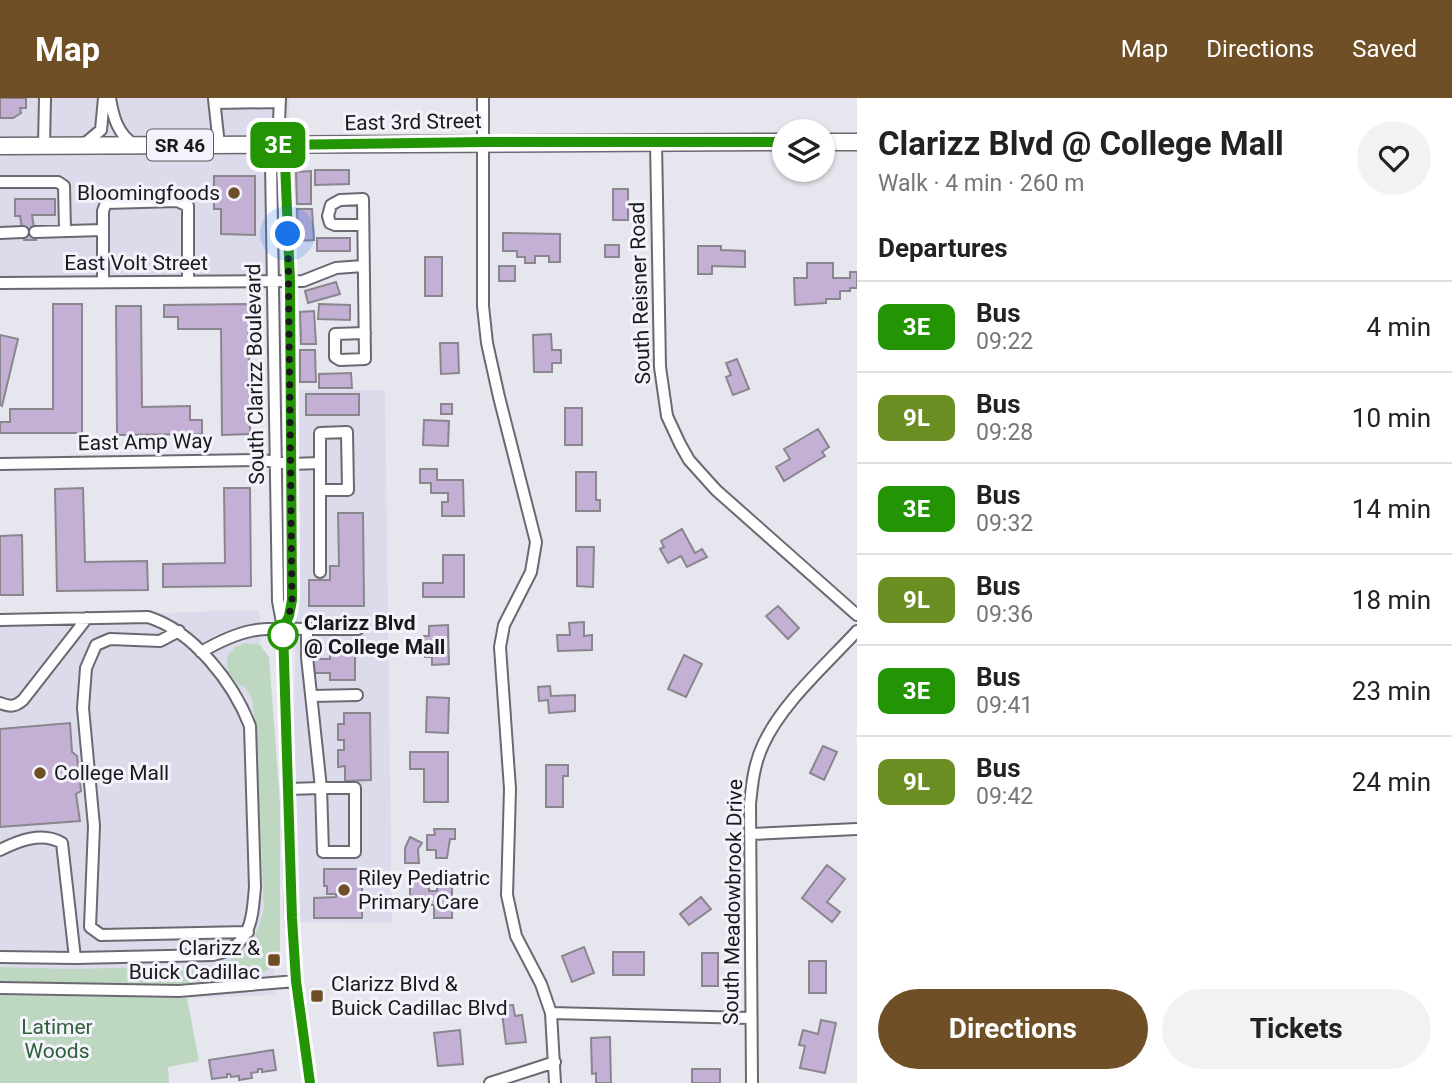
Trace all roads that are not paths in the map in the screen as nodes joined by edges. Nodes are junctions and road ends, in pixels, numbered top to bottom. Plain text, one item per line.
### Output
1 (46, 98) edge
2 (104, 98) edge
3 (110, 98) edge
4 (483, 98) edge
5 (214, 100) edge
6 (279, 100) edge
7 (483, 142) junction
8 (656, 142) junction
9 (772, 142) edge
10 (835, 142) edge
11 (857, 142) edge
12 (44, 145) junction
13 (83, 145) junction
14 (135, 145) junction
15 (219, 145) junction
16 (278, 145) junction
17 (0, 146) edge
18 (0, 182) edge
19 (363, 225) dead end
20 (102, 230) junction
21 (65, 231) junction
22 (0, 233) edge
23 (363, 266) junction
24 (103, 282) junction
25 (188, 282) junction
26 (273, 282) junction
27 (290, 282) junction
28 (0, 283) edge
29 (365, 333) junction
30 (275, 461) junction
31 (320, 463) junction
32 (0, 464) edge
33 (291, 464) junction
34 (320, 491) junction
35 (320, 572) dead end
36 (857, 615) edge
37 (86, 618) junction
38 (0, 621) edge
39 (283, 628) junction
40 (307, 629) junction
41 (358, 629) dead end
42 (179, 631) junction
43 (857, 631) edge
44 (201, 652) junction
45 (356, 695) dead end
46 (312, 696) junction
47 (0, 703) edge
48 (321, 788) junction
49 (288, 789) junction
50 (857, 829) edge
51 (751, 834) junction
52 (0, 850) edge
53 (248, 932) junction
54 (0, 957) edge
55 (75, 958) junction
56 (296, 981) junction
57 (0, 988) edge
58 (551, 1013) junction
59 (750, 1018) junction
60 (555, 1062) junction
61 (310, 1083) edge
62 (490, 1083) edge
63 (555, 1083) edge
64 (752, 1083) edge

1 - 12 street
2 - 13 street
3 - 14 street
4 - 7 street
5 - 6 street
5 - 15 street
6 - 16 street
7 - 8 highway, East 3rd Street / SR 46
7 - 16 highway, East 3rd Street / SR 46
7 - 58 street
8 - 9 highway, East 3rd Street / SR 46
8 - 36 street, South Reisner Road
10 - 11 highway
12 - 13 highway, East 3rd Street / SR 46
12 - 17 highway, East 3rd Street / SR 46
13 - 14 highway, East 3rd Street / SR 46
14 - 15 highway, East 3rd Street / SR 46
15 - 16 highway, East 3rd Street / SR 46
16 - 26 street, South Clarizz Boulevard
16 - 27 street, South Clarizz Boulevard
18 - 21 street
19 - 23 street
20 - 21 street
20 - 24 street
20 - 25 street
21 - 22 street
23 - 27 street, East Volt Street
23 - 29 street
24 - 25 street, East Volt Street
24 - 28 street, East Volt Street
25 - 26 street, East Volt Street
26 - 27 street, East Volt Street
26 - 30 street, South Clarizz Boulevard
27 - 33 street, South Clarizz Boulevard
29 - 29 street
30 - 32 street, East Amp Way
30 - 33 street, East Amp Way
30 - 39 street, South Clarizz Boulevard
31 - 33 street, East Amp Way
31 - 34 street
31 - 34 street
33 - 39 street, South Clarizz Boulevard
34 - 35 street
37 - 38 street
37 - 42 street
37 - 47 street
39 - 40 street
39 - 44 street
39 - 49 street, South Clarizz Boulevard
40 - 41 street
40 - 46 street
42 - 44 street
42 - 53 street
43 - 51 street, South Meadowbrook Drive
44 - 53 street
45 - 46 street
46 - 48 street
48 - 48 street
48 - 49 street
49 - 56 street, South Clarizz Boulevard
50 - 51 street
51 - 59 street, South Meadowbrook Drive
52 - 55 street
53 - 55 street
54 - 55 street
56 - 57 street
56 - 61 street, South Clarizz Boulevard
58 - 59 street
58 - 60 street
59 - 64 street, South Meadowbrook Drive
60 - 62 street
60 - 63 street

